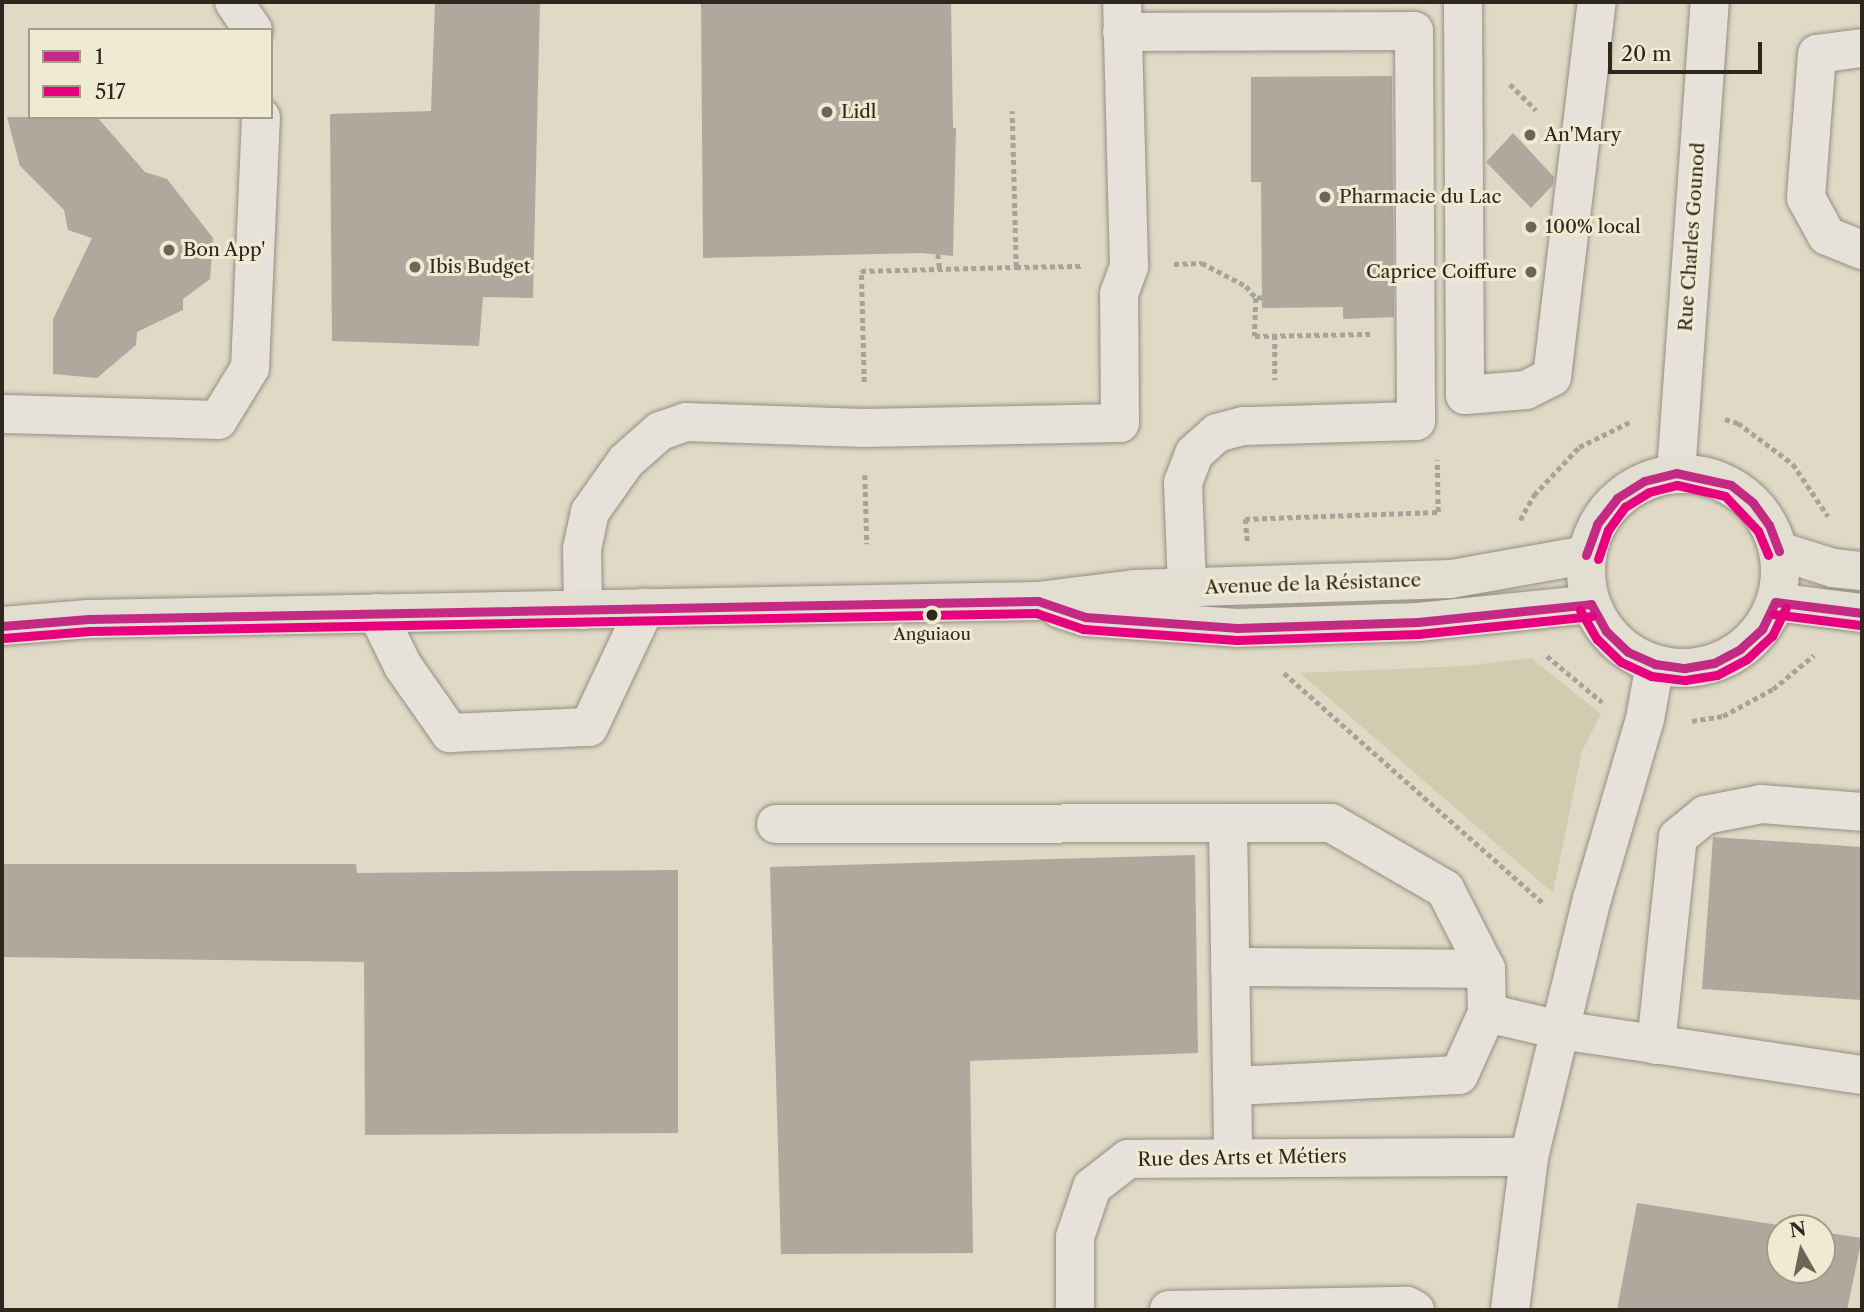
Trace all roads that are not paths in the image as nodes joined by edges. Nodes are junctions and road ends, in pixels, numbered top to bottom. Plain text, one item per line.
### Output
1 (234, 2) edge
2 (1463, 2) edge
3 (1597, 2) edge
4 (1710, 2) edge
5 (1122, 17) edge
6 (252, 28) edge
7 (1862, 48) edge
8 (261, 119) edge
9 (1862, 250) edge
10 (2, 414) edge
11 (1676, 473) junction
12 (1779, 551) junction
13 (1586, 555) junction
14 (1862, 571) edge
15 (1187, 588) junction
16 (1038, 601) junction
17 (1776, 602) junction
18 (1591, 604) junction
19 (645, 608) junction
20 (583, 610) junction
21 (377, 613) junction
22 (1862, 613) edge
23 (2, 626) edge
24 (1655, 664) junction
25 (1862, 812) edge
26 (1228, 822) junction
27 (776, 824) dead end
28 (1230, 967) junction
29 (1486, 969) junction
30 (1487, 1013) junction
31 (1560, 1030) junction
32 (1656, 1045) junction
33 (1862, 1075) edge
34 (1232, 1086) junction
35 (1233, 1155) junction
36 (1529, 1157) junction
37 (1075, 1310) edge
38 (1169, 1310) edge
39 (1415, 1310) edge
40 (1510, 1310) edge

1 - 6 street
2 - 3 street
4 - 11 street, Rue Charles Gounod
5 - 15 street
5 - 20 street
7 - 9 street
8 - 10 street
11 - 12 main road
11 - 13 main road
12 - 14 main road
12 - 17 main road
13 - 15 main road, Avenue de la Résistance
13 - 18 main road
15 - 16 main road, Avenue de la Résistance
16 - 18 main road, Avenue de la Résistance
16 - 19 main road, Avenue de la Résistance
17 - 22 main road
17 - 24 main road
18 - 24 main road
19 - 20 main road, Avenue de la Résistance
19 - 21 street
20 - 21 main road, Avenue de la Résistance
21 - 23 main road, Avenue de la Résistance
24 - 31 street
25 - 32 street
26 - 27 street
26 - 28 street
26 - 29 street
28 - 29 street
28 - 34 street
29 - 30 street
30 - 31 street
30 - 34 street
31 - 32 street
31 - 36 street
32 - 33 street
34 - 35 street
35 - 36 street, Rue des Arts et Métiers
35 - 37 street, Rue des Arts et Métiers
36 - 40 street
38 - 39 street

